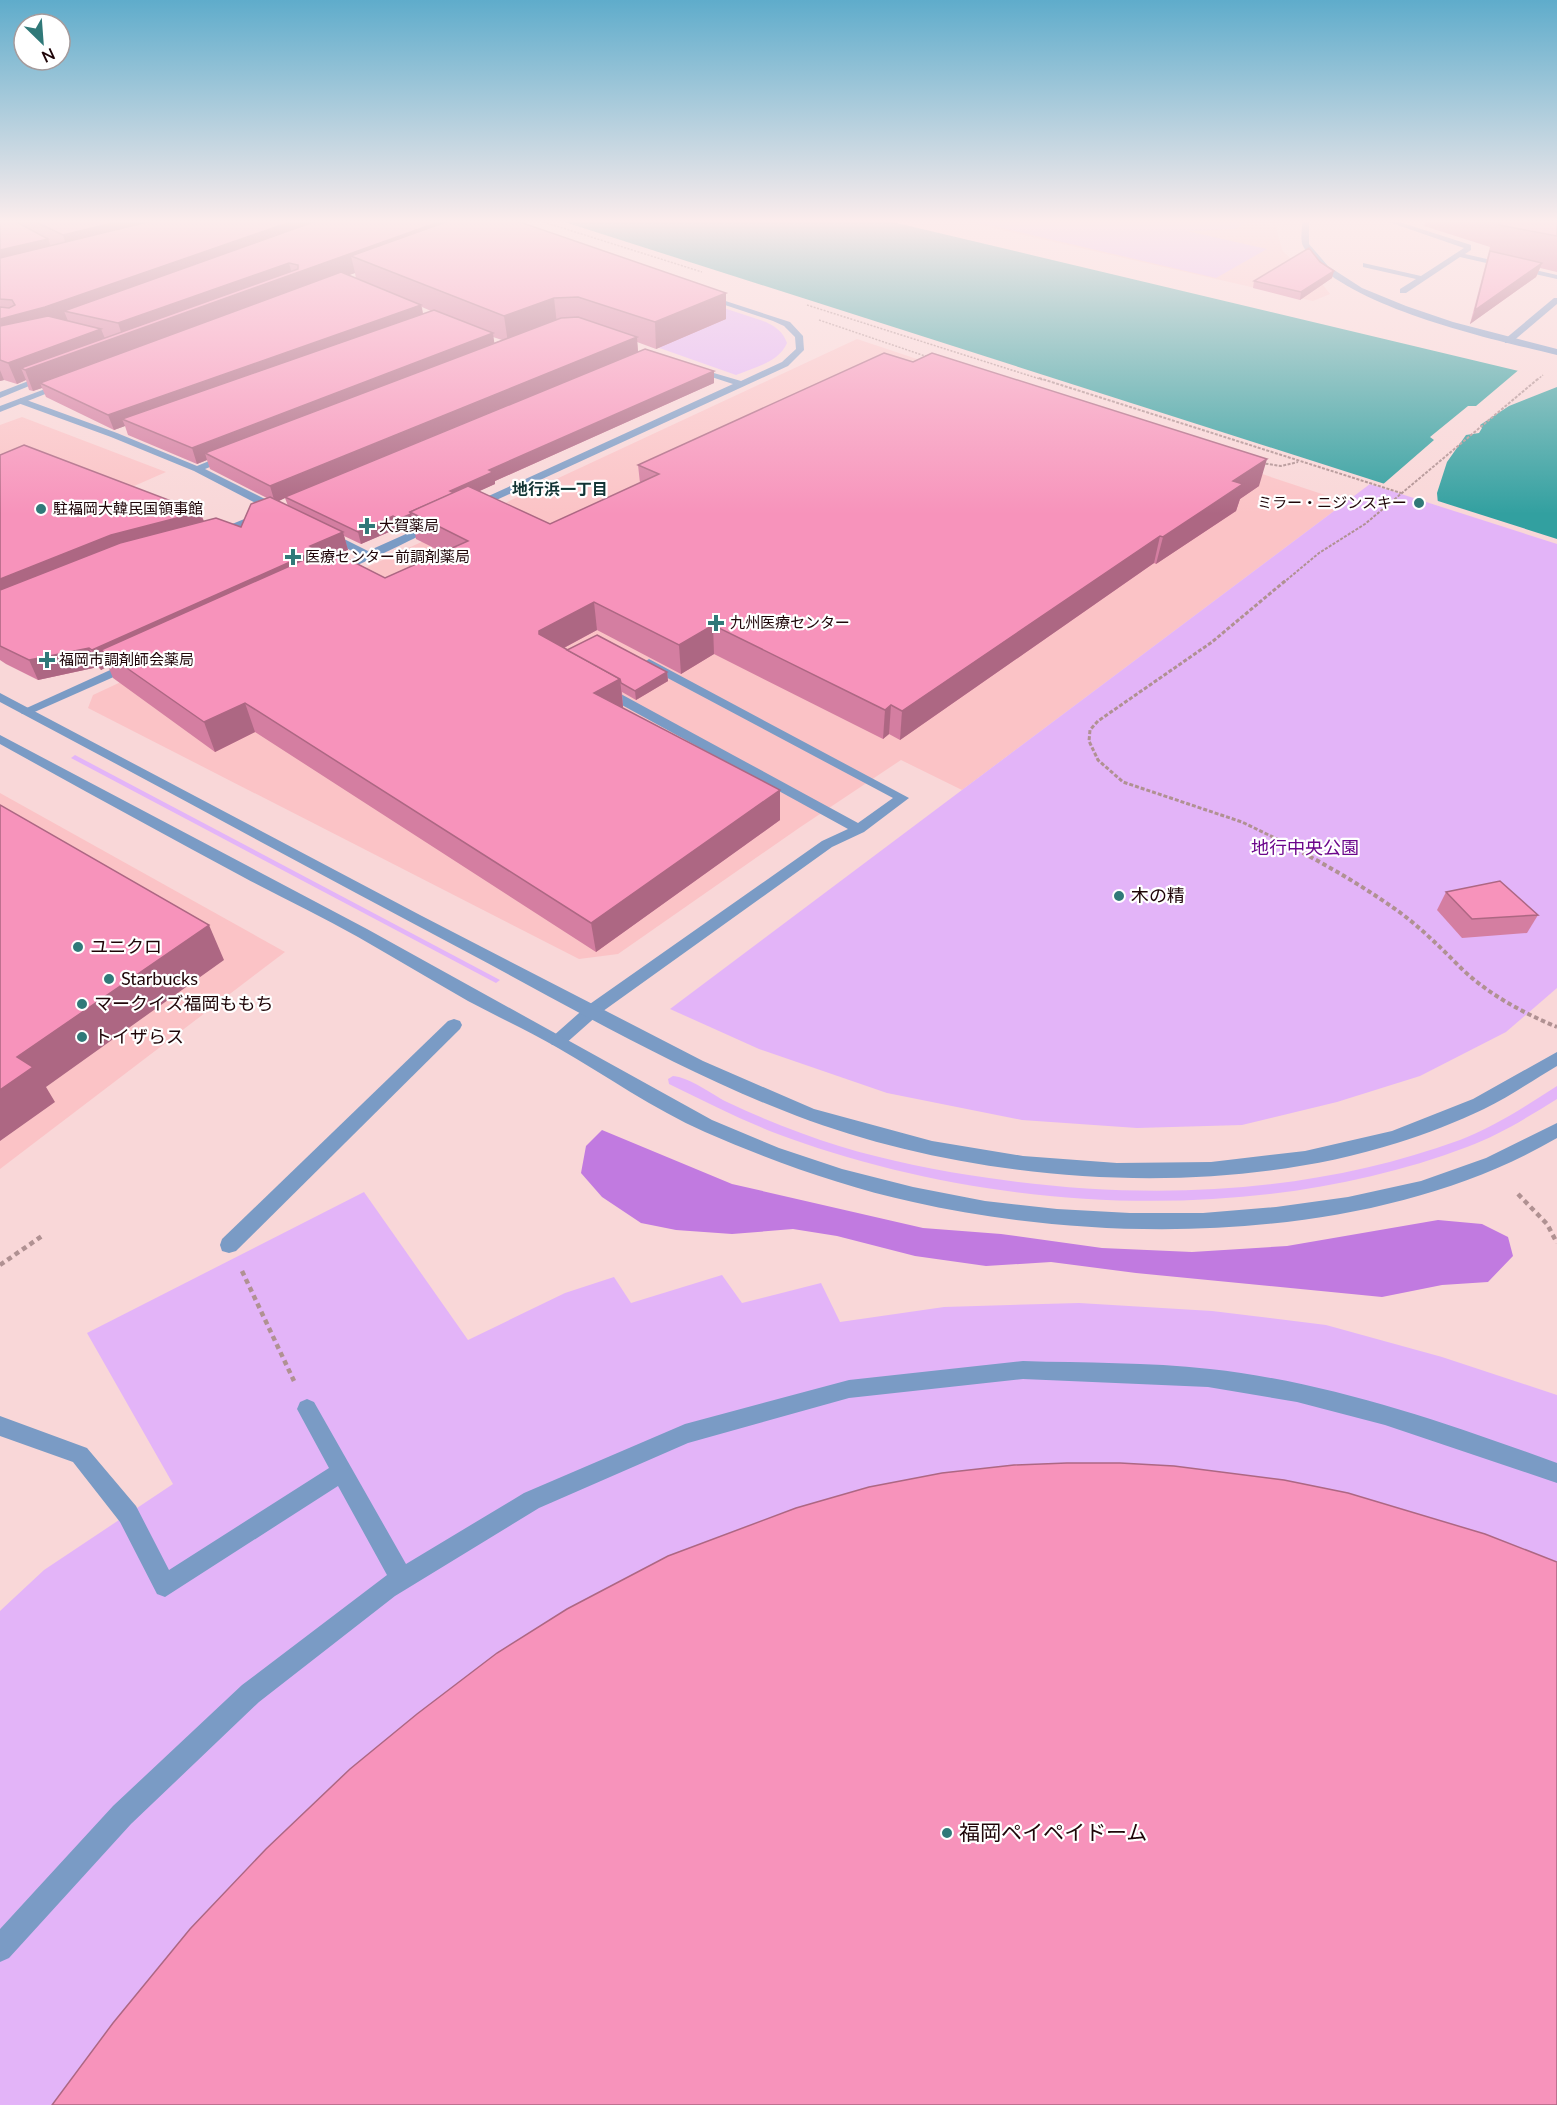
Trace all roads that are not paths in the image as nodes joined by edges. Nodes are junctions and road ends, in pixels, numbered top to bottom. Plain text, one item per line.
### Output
1 (771, 317) edge
2 (1430, 317) edge
3 (1536, 317) edge
4 (1508, 341) junction
5 (1557, 352) edge
6 (681, 363) edge
7 (53, 375) edge
8 (76, 381) edge
9 (741, 384) junction
10 (0, 395) edge
11 (21, 401) junction
12 (0, 409) edge
13 (126, 431) edge
14 (114, 435) junction
15 (241, 452) edge
16 (197, 469) junction
17 (460, 513) edge
18 (450, 518) edge
19 (317, 530) edge
20 (204, 537) edge
21 (369, 555) junction
22 (322, 577) edge
23 (640, 658) edge
24 (141, 660) edge
25 (591, 683) edge
26 (0, 698) edge
27 (26, 711) junction
28 (0, 739) edge
29 (859, 829) junction
30 (593, 1010) junction
31 (454, 1025) dead end
32 (558, 1041) junction
33 (1557, 1058) edge
34 (1557, 1130) edge
35 (229, 1245) road end
36 (307, 1409) road end
37 (0, 1426) edge
38 (342, 1472) junction
39 (1557, 1473) edge
40 (401, 1578) junction
41 (0, 1949) edge

1 - 9 street
2 - 4 street
3 - 4 street
4 - 5 street
6 - 9 street
7 - 10 street
8 - 11 street
9 - 17 street
11 - 12 street
11 - 14 street
13 - 14 street
14 - 16 street
15 - 16 street
16 - 20 street
18 - 21 street
19 - 21 street
21 - 22 street
23 - 29 street
24 - 27 street
25 - 29 street
26 - 27 street
27 - 30 street
28 - 32 street
29 - 30 street
30 - 32 street
30 - 33 street
31 - 35 street
32 - 34 street
36 - 38 street
37 - 38 street
38 - 40 street
39 - 40 street
40 - 41 street

